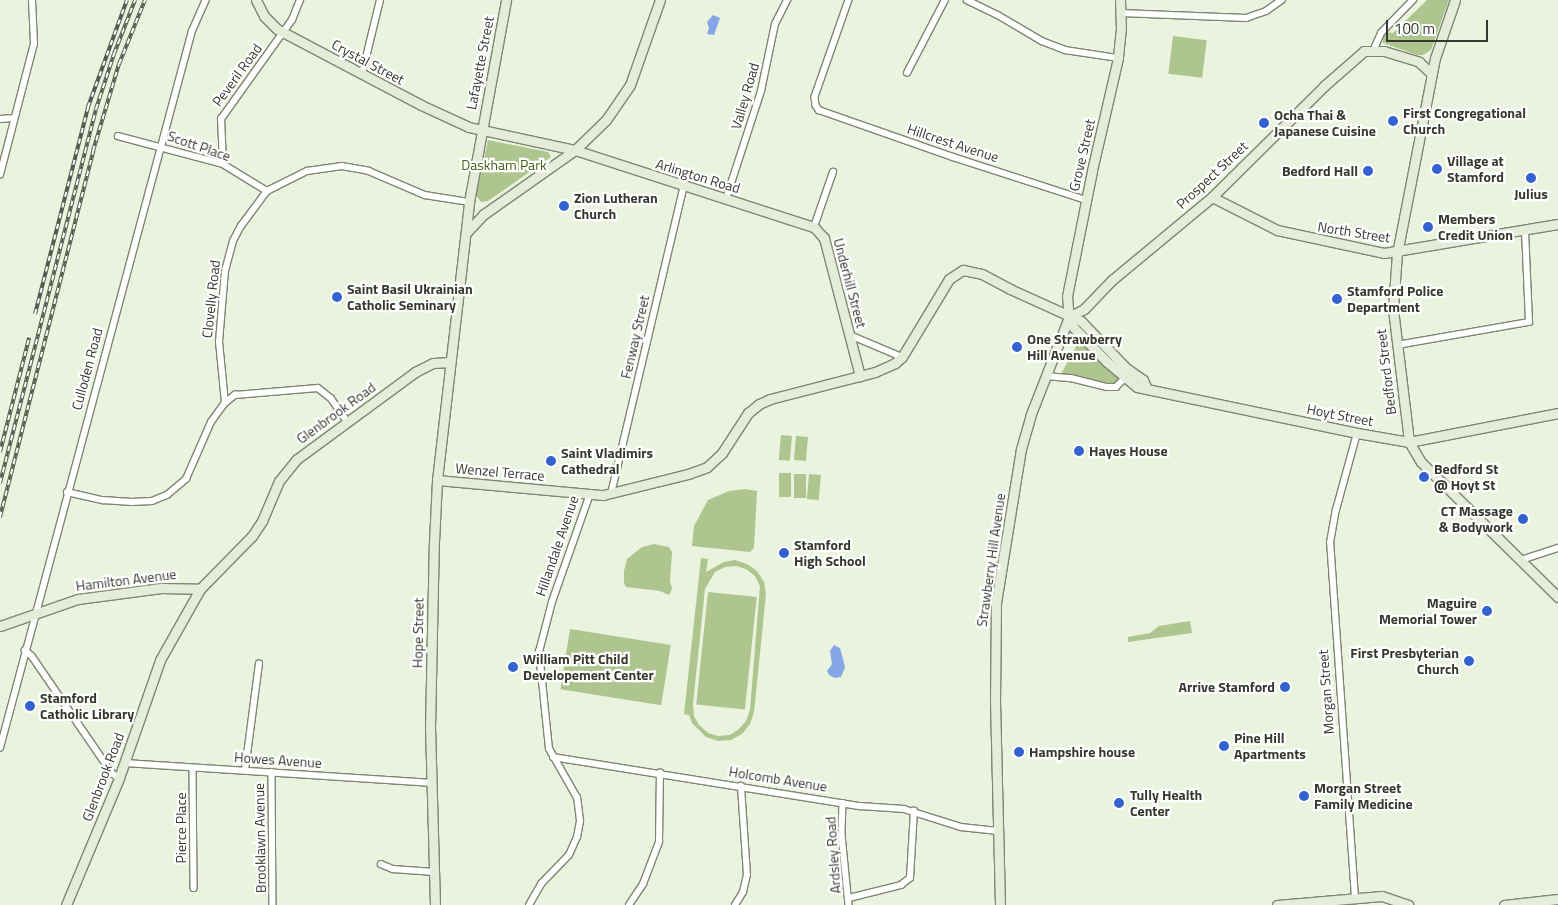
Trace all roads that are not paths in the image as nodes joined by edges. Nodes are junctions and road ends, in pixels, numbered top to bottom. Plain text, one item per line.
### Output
1 (32, 0) edge
2 (206, 0) edge
3 (256, 0) edge
4 (300, 0) edge
5 (380, 0) edge
6 (506, 0) edge
7 (660, 0) edge
8 (787, 0) edge
9 (849, 0) edge
10 (945, 0) edge
11 (966, 0) edge
12 (1120, 0) edge
13 (1282, 0) edge
14 (1413, 0) edge
15 (1455, 0) edge
16 (1121, 13) junction
17 (283, 32) junction
18 (1372, 49) junction
19 (1118, 58) junction
20 (1435, 58) junction
21 (1419, 62) junction
22 (906, 73) dead end
23 (1431, 73) junction
24 (362, 74) junction
25 (14, 118) junction
26 (0, 120) edge
27 (480, 131) junction
28 (118, 136) dead end
29 (161, 146) junction
30 (574, 150) junction
31 (222, 164) junction
32 (833, 172) dead end
33 (0, 175) edge
34 (684, 186) junction
35 (267, 191) junction
36 (1212, 197) junction
37 (726, 199) junction
38 (1086, 200) junction
39 (469, 202) junction
40 (1558, 224) edge
41 (814, 227) junction
42 (1525, 230) junction
43 (467, 232) junction
44 (1396, 253) junction
45 (1069, 317) junction
46 (850, 335) junction
47 (1397, 345) junction
48 (902, 357) junction
49 (450, 362) junction
50 (860, 376) junction
51 (1046, 376) junction
52 (1125, 378) junction
53 (1147, 389) junction
54 (225, 403) junction
55 (1558, 412) edge
56 (347, 421) junction
57 (1357, 434) junction
58 (1409, 442) junction
59 (437, 480) junction
60 (67, 492) junction
61 (590, 494) junction
62 (611, 494) junction
63 (1558, 548) edge
64 (1521, 560) junction
65 (200, 588) junction
66 (1558, 597) edge
67 (36, 612) junction
68 (0, 626) edge
69 (25, 650) junction
70 (259, 664) dead end
71 (0, 748) edge
72 (553, 757) junction
73 (124, 763) junction
74 (193, 768) junction
75 (245, 770) junction
76 (272, 772) junction
77 (660, 773) junction
78 (119, 778) junction
79 (430, 783) junction
80 (741, 786) junction
81 (843, 803) junction
82 (914, 811) junction
83 (998, 831) junction
84 (381, 864) dead end
85 (434, 872) junction
86 (194, 888) dead end
87 (1355, 898) junction
88 (1558, 899) edge
89 (849, 902) edge
90 (1305, 904) edge
91 (66, 905) edge
92 (273, 905) edge
93 (435, 905) edge
94 (529, 905) edge
95 (629, 905) edge
96 (735, 905) edge
97 (1000, 905) edge
98 (1277, 905) edge
99 (1407, 905) edge
100 (1504, 905) edge

1 - 25 street
2 - 29 street, Culloden Road
3 - 17 street, Crystal Street
4 - 17 street, Peveril Road
5 - 24 street
6 - 27 street, Lafayette Street
7 - 30 street
8 - 37 street, Valley Road
9 - 38 street, Hillcrest Avenue
10 - 22 street
11 - 19 street
12 - 16 street, Grove Street
13 - 16 street
14 - 18 street, Prospect Street
15 - 20 street, Bedford Street
16 - 19 street, Grove Street
17 - 24 street, Crystal Street
17 - 31 street, Peveril Road
18 - 21 street
18 - 36 street, Prospect Street
19 - 38 street, Grove Street
20 - 21 street
20 - 23 street, Bedford Street
21 - 23 street
23 - 44 street, Bedford Street
24 - 27 street, Crystal Street
25 - 26 street
25 - 33 street
27 - 30 street, Crystal Street
27 - 39 street, Lafayette Street
28 - 29 street, Scott Place
29 - 31 street, Scott Place
29 - 60 street, Culloden Road
30 - 34 street, Arlington Road
30 - 43 street
31 - 35 street, Scott Place
32 - 41 street
34 - 37 street, Arlington Road
34 - 62 street, Fenway Street
35 - 39 street, Clovelly Road
35 - 54 street, Clovelly Road
36 - 44 street, North Street
36 - 45 street, Prospect Street
37 - 41 street, Arlington Road
38 - 45 street, Grove Street
39 - 43 street, Lafayette Street
40 - 42 street, North Street
41 - 46 street, Underhill Street
42 - 44 street, North Street
42 - 47 street
43 - 49 street
44 - 47 street, Bedford Street
45 - 48 street, Hillandale Avenue
45 - 51 street, Strawberry Hill Avenue
45 - 52 street, Hoyt Street
45 - 53 street
46 - 48 street
46 - 50 street, Underhill Street
47 - 58 street, Bedford Street
48 - 50 street, Hillandale Avenue
49 - 56 street, Glenbrook Road
49 - 59 street, Hope Street
50 - 62 street, Hillandale Avenue
51 - 52 street
51 - 83 street, Strawberry Hill Avenue
52 - 53 street, Hoyt Street
53 - 57 street, Hoyt Street
54 - 56 street
54 - 60 street
55 - 58 street, Hoyt Street
56 - 65 street, Glenbrook Road
57 - 58 street, Hoyt Street
57 - 87 street, Morgan Street
58 - 64 street, Bedford Street
59 - 61 street, Wenzel Terrace
59 - 79 street, Hope Street
60 - 67 street, Culloden Road
61 - 62 street, Hillandale Avenue
61 - 72 street, Hillandale Avenue
63 - 64 street
64 - 66 street, Bedford Street
65 - 67 street, Hamilton Avenue
65 - 73 street, Glenbrook Road
67 - 68 street, Hamilton Avenue
67 - 69 street, Culloden Road
69 - 71 street, Culloden Road
69 - 78 street
70 - 75 street
72 - 77 street, Holcomb Avenue
72 - 94 street, Hillandale Avenue
73 - 74 street, Howes Avenue
73 - 78 street, Glenbrook Road
74 - 75 street, Howes Avenue
74 - 86 street, Pierce Place
75 - 76 street, Howes Avenue
76 - 79 street, Howes Avenue
76 - 92 street, Brooklawn Avenue
77 - 80 street, Holcomb Avenue
77 - 95 street
78 - 91 street, Glenbrook Road
79 - 85 street, Hope Street
80 - 81 street, Holcomb Avenue
80 - 96 street
81 - 82 street, Holcomb Avenue
81 - 89 street, Ardsley Road
82 - 83 street, Holcomb Avenue
82 - 89 street
83 - 97 street, Strawberry Hill Avenue
84 - 85 street
85 - 93 street, Hope Street
87 - 90 street
87 - 99 street
88 - 100 street
90 - 98 street

